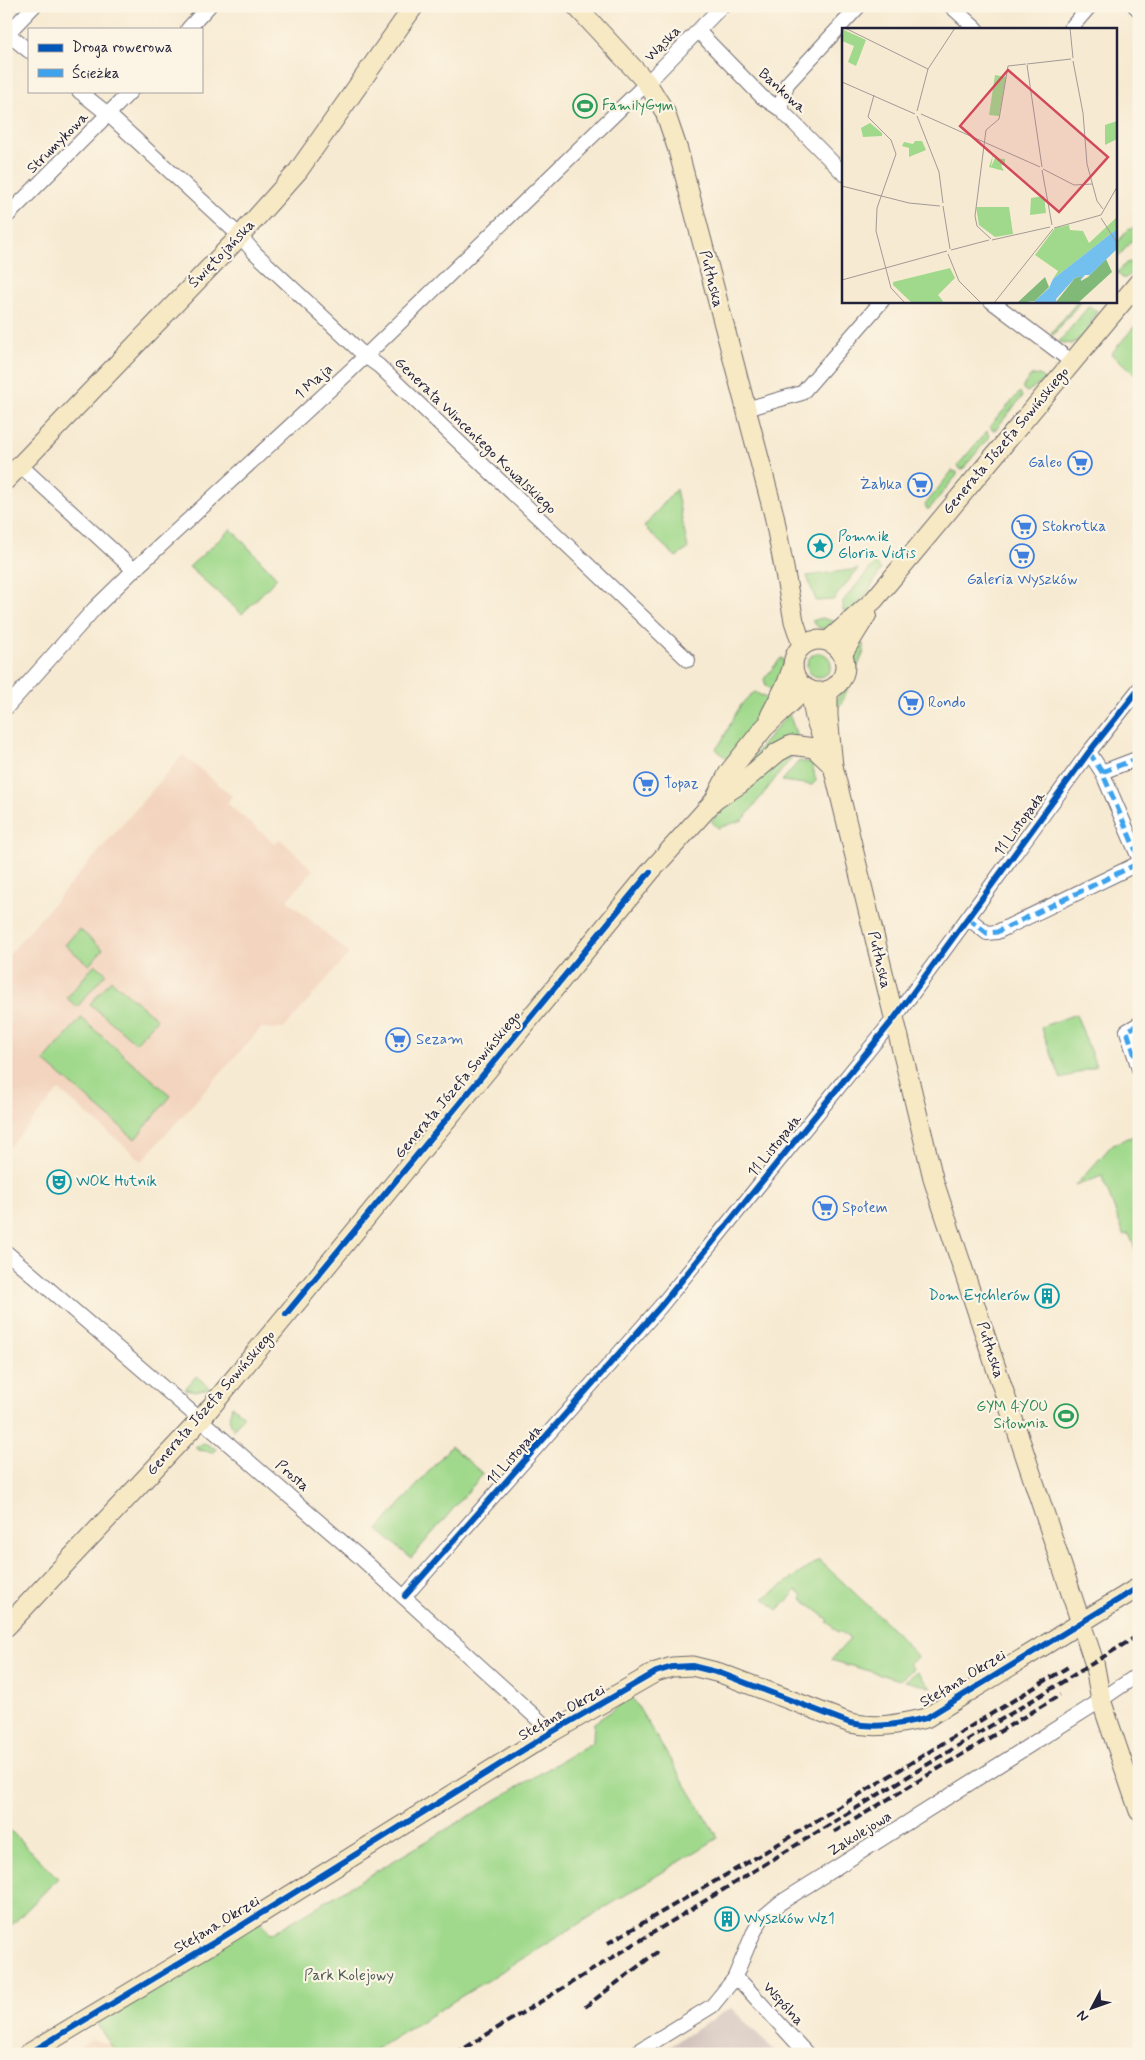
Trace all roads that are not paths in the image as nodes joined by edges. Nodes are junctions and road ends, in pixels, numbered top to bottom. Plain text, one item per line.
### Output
1 (34, 6) edge
2 (209, 6) edge
3 (414, 6) edge
4 (576, 6) edge
5 (722, 6) edge
6 (859, 6) edge
7 (951, 6) edge
8 (1090, 6) edge
9 (1135, 6) edge
10 (1139, 10) edge
11 (189, 28) edge
12 (975, 28) edge
13 (1071, 28) edge
14 (699, 32) junction
15 (7, 34) edge
16 (28, 50) edge
17 (647, 83) junction
18 (80, 92) edge
19 (130, 92) edge
20 (780, 109) junction
21 (109, 115) junction
22 (842, 172) edge
23 (6, 216) edge
24 (240, 236) junction
25 (1139, 282) edge
26 (881, 302) edge
27 (992, 302) edge
28 (365, 356) junction
29 (1072, 362) junction
30 (746, 409) junction
31 (21, 466) junction
32 (6, 480) edge
33 (134, 570) junction
34 (874, 600) junction
35 (815, 642) junction
36 (842, 653) junction
37 (688, 660) dead end
38 (793, 666) junction
39 (815, 690) junction
40 (1139, 690) edge
41 (6, 708) edge
42 (764, 728) junction
43 (1089, 752) junction
44 (1139, 758) edge
45 (833, 766) junction
46 (1102, 772) junction
47 (714, 801) junction
48 (1139, 858) edge
49 (1139, 863) edge
50 (968, 918) junction
51 (893, 1020) junction
52 (1139, 1024) edge
53 (1139, 1069) edge
54 (6, 1252) edge
55 (201, 1419) junction
56 (1139, 1587) edge
57 (405, 1596) junction
58 (1081, 1623) junction
59 (6, 1627) edge
60 (1139, 1674) edge
61 (1101, 1700) junction
62 (552, 1732) junction
63 (1139, 1811) edge
64 (734, 1978) junction
65 (28, 2054) edge
66 (634, 2054) edge
67 (807, 2054) edge

1 - 15 street
2 - 11 street
3 - 24 street, Świętojańska
4 - 17 street, Pułtuska
5 - 14 street, Wąska
6 - 20 street
7 - 12 street
8 - 13 street
9 - 10 street
14 - 17 street, Wąska
14 - 20 street, Bankowa
15 - 16 street
17 - 28 street, 1 Maja
17 - 30 street, Pułtuska
18 - 21 street, Generała Wincentego Kowalskiego
19 - 21 street, Strumykowa
20 - 22 street, Bankowa
21 - 23 street, Strumykowa
21 - 24 street, Generała Wincentego Kowalskiego
24 - 28 street, Generała Wincentego Kowalskiego
24 - 31 street, Świętojańska
25 - 29 street, Generała Józefa Sowińskiego
26 - 30 street
27 - 29 street
28 - 33 street, 1 Maja
28 - 37 street, Generała Wincentego Kowalskiego
29 - 34 street, Generała Józefa Sowińskiego
30 - 35 street, Pułtuska
31 - 32 street, Świętojańska
31 - 33 street
33 - 41 street, 1 Maja
34 - 35 street, Generała Józefa Sowińskiego
34 - 36 street, Generała Józefa Sowińskiego
35 - 36 street
35 - 38 street
36 - 39 street
38 - 39 street
38 - 42 street, Generała Józefa Sowińskiego
39 - 42 street, Generała Józefa Sowińskiego
39 - 45 street, Pułtuska
40 - 43 street, 11 Listopada
42 - 47 street, Generała Józefa Sowińskiego
43 - 46 street
43 - 50 street, 11 Listopada
44 - 46 street
45 - 47 street
45 - 51 street, Pułtuska
46 - 48 street
47 - 55 street, Generała Józefa Sowińskiego
49 - 50 street
50 - 51 street, 11 Listopada
51 - 57 street, 11 Listopada
51 - 58 street, Pułtuska
52 - 53 street
54 - 55 street, Prosta
55 - 57 street, Prosta
55 - 59 street, Generała Józefa Sowińskiego
56 - 58 street, Stefana Okrzei
57 - 62 street, Prosta
58 - 61 street, Pułtuska
58 - 62 street, Stefana Okrzei
60 - 61 street, Zakolejowa
61 - 63 street, Pułtuska
61 - 64 street, Zakolejowa
62 - 65 street, Stefana Okrzei
64 - 66 street, Zakolejowa
64 - 67 street, Wspólna

